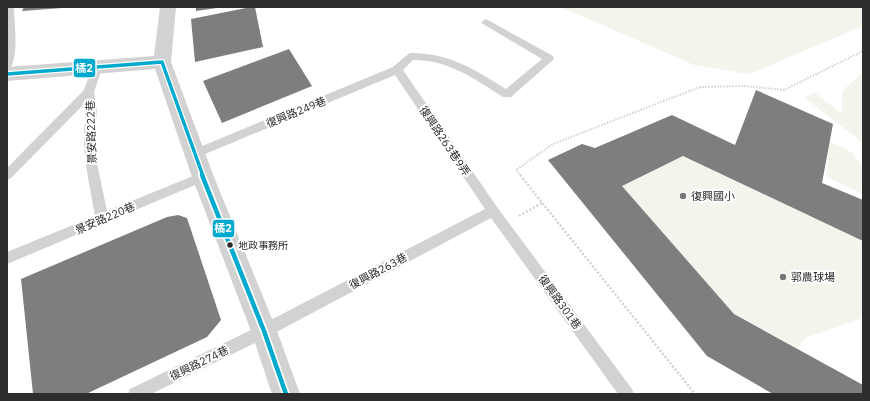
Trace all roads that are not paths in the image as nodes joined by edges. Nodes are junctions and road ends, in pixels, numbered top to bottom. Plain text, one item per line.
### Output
1 (9, 7) edge
2 (168, 7) edge
3 (486, 22) dead end
4 (162, 62) junction
5 (7, 64) edge
6 (97, 68) junction
7 (397, 70) junction
8 (7, 74) edge
9 (88, 92) junction
10 (194, 154) junction
11 (7, 175) edge
12 (203, 177) junction
13 (493, 211) junction
14 (102, 218) junction
15 (7, 258) edge
16 (264, 331) junction
17 (135, 394) edge
18 (286, 394) edge
19 (627, 394) edge

1 - 5 lane
2 - 4 street
3 - 7 lane, 復興路249巷
4 - 6 street
4 - 10 street
6 - 8 street
6 - 9 lane
7 - 10 lane, 復興路249巷
7 - 13 lane, 復興路263巷9弄
9 - 11 lane
9 - 14 lane, 景安路222巷
10 - 12 street
12 - 14 lane, 景安路220巷
12 - 16 street
13 - 16 lane, 復興路263巷
13 - 19 lane, 復興路301巷
14 - 15 lane, 景安路220巷
16 - 17 lane, 復興路274巷
16 - 18 street

